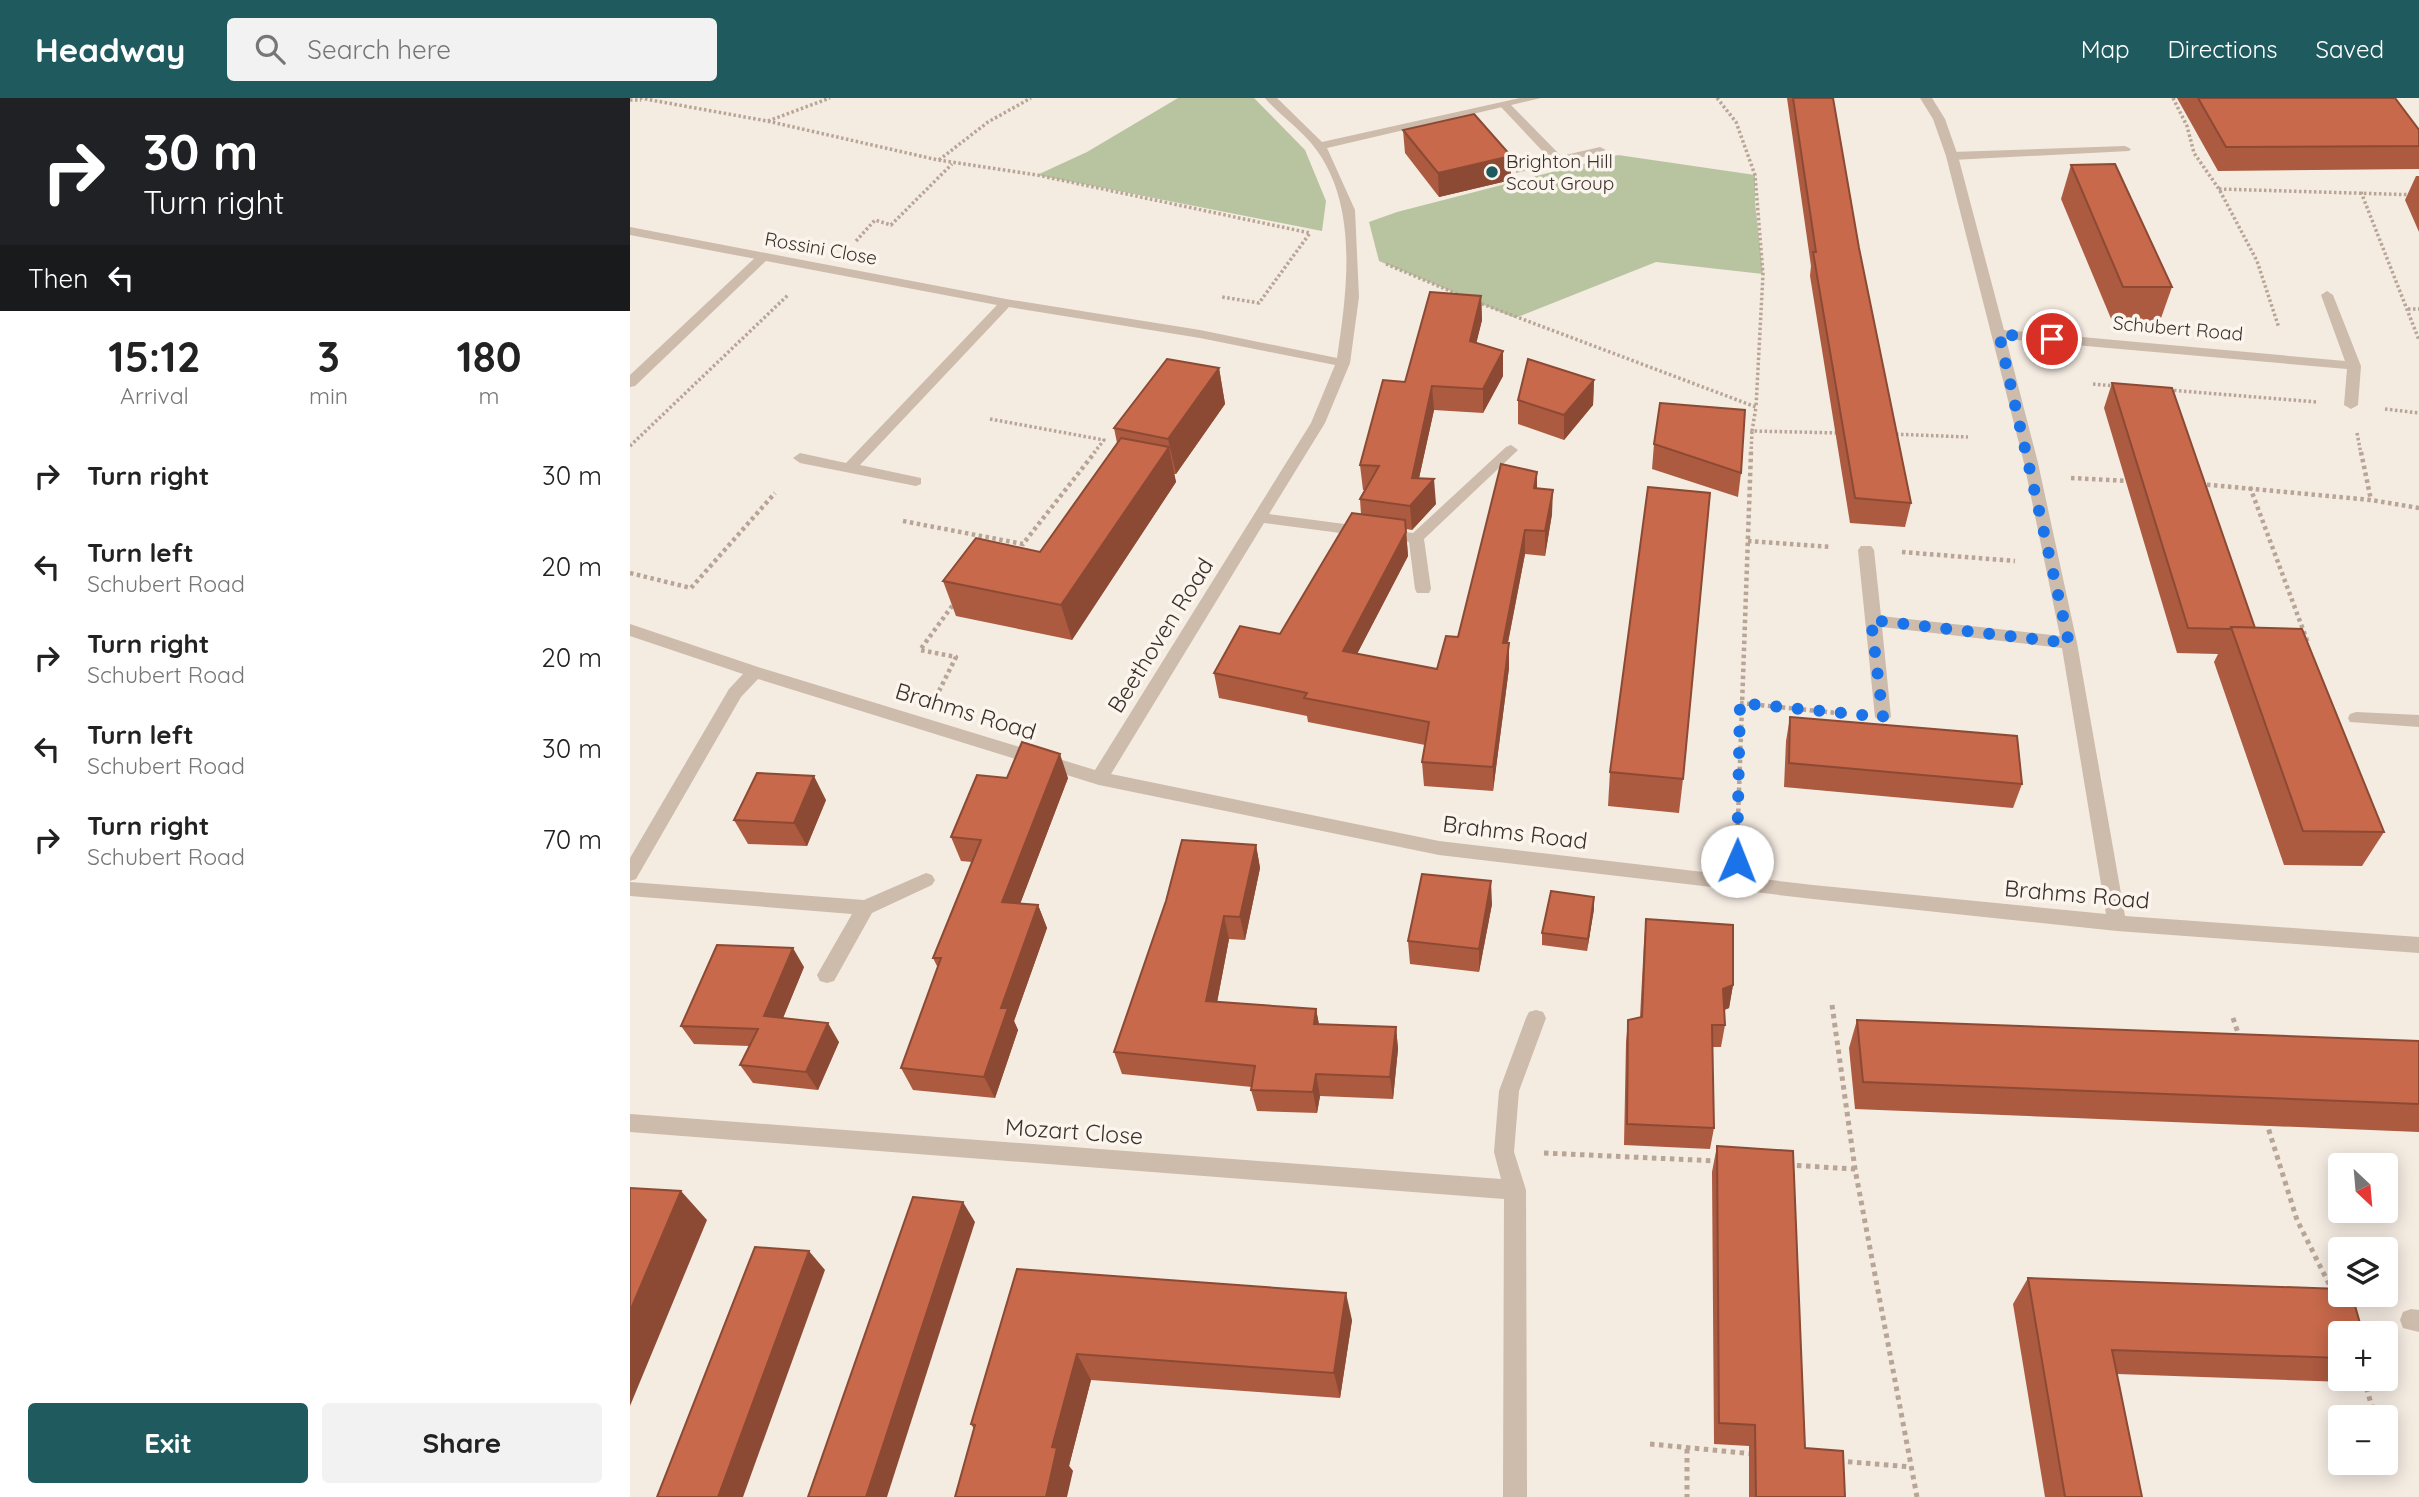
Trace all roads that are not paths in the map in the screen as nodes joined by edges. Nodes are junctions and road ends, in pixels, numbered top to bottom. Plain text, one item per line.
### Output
1 (1271, 98) edge
2 (1535, 98) edge
3 (1926, 98) edge
4 (1505, 105) junction
5 (1320, 146) junction
6 (2125, 149) dead end
7 (1600, 150) dead end
8 (1952, 156) junction
9 (1559, 161) junction
10 (1520, 170) dead end
11 (630, 231) edge
12 (763, 257) junction
13 (2327, 295) dead end
14 (1006, 303) junction
15 (1999, 334) junction
16 (1343, 363) junction
17 (2354, 366) junction
18 (630, 383) edge
19 (2351, 405) road end
20 (1511, 450) dead end
21 (800, 458) dead end
22 (850, 467) junction
23 (916, 481) dead end
24 (1261, 518) junction
25 (1416, 538) junction
26 (1866, 550) dead end
27 (1423, 589) dead end
28 (1871, 620) junction
29 (630, 630) edge
30 (2069, 643) junction
31 (755, 673) junction
32 (1883, 717) road end
33 (2356, 718) dead end
34 (2419, 721) edge
35 (1099, 779) junction
36 (630, 874) edge
37 (926, 880) dead end
38 (630, 889) edge
39 (865, 908) junction
40 (2117, 923) junction
41 (2419, 945) edge
42 (827, 975) dead end
43 (1536, 1018) dead end
44 (630, 1123) edge
45 (1515, 1190) junction
46 (1515, 1497) edge

1 - 5 street, Beethoven Road
2 - 4 street
3 - 8 street
4 - 5 street
4 - 9 street
5 - 16 street, Beethoven Road
6 - 8 street
7 - 9 street
8 - 15 street
9 - 10 street
11 - 12 street, Rossini Close
12 - 14 street, Rossini Close
12 - 18 street
13 - 17 street
14 - 16 street, Rossini Close
14 - 22 street
15 - 17 street, Schubert Road
15 - 30 street
16 - 24 street, Beethoven Road
17 - 19 street
20 - 25 street
21 - 22 street
22 - 23 street
24 - 25 street
24 - 35 street, Beethoven Road
25 - 27 street
26 - 28 street
28 - 30 street
28 - 32 street
29 - 31 street, Brahms Road
30 - 40 street
31 - 35 street, Brahms Road
31 - 36 street
33 - 34 street
35 - 40 street, Brahms Road
37 - 39 street
38 - 39 street
39 - 42 street
40 - 41 street, Brahms Road
43 - 45 street
44 - 45 street, Mozart Close
45 - 46 street

